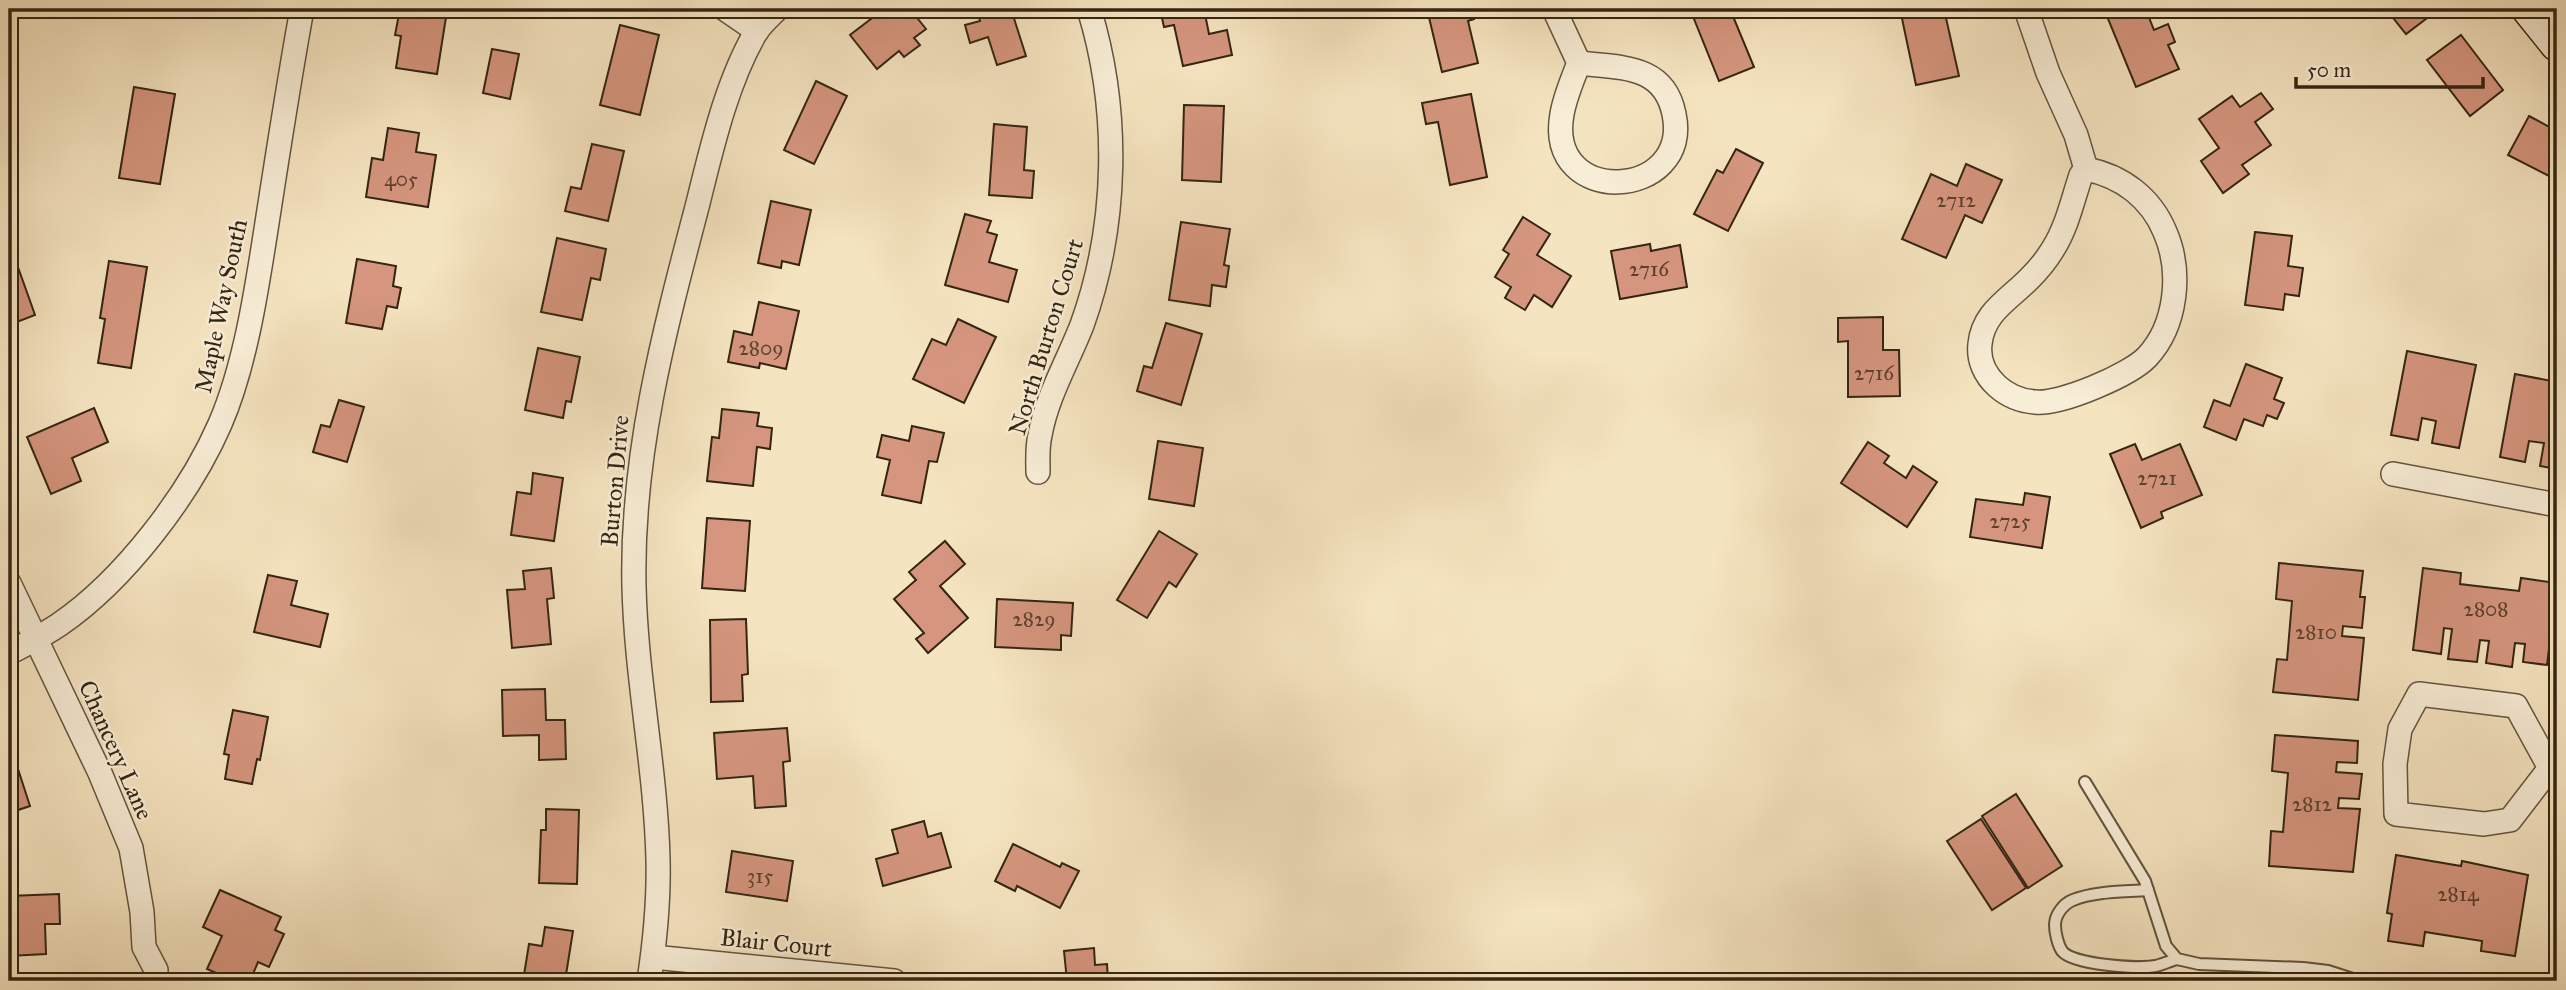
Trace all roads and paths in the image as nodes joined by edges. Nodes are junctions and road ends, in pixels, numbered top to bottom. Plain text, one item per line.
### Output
1 (302, 9) edge
2 (724, 9) edge
3 (777, 9) edge
4 (1089, 9) edge
5 (1554, 9) edge
6 (2026, 9) edge
7 (2528, 9) edge
8 (757, 31) junction
9 (2557, 45) edge
10 (1579, 64) junction
11 (2086, 169) junction
12 (1038, 472) dead end
13 (2393, 474) dead end
14 (2557, 505) edge
15 (9, 583) edge
16 (35, 639) junction
17 (9, 653) edge
18 (2553, 768) edge
19 (2085, 782) dead end
20 (2148, 890) junction
21 (653, 957) junction
22 (2177, 959) junction
23 (156, 970) dead end
24 (649, 981) edge
25 (894, 981) edge
26 (2359, 981) edge

1 - 16 street, Maple Way South
2 - 8 street
3 - 8 street, Burton Drive
4 - 12 street, North Burton Court
5 - 10 street
6 - 11 street
7 - 9 street
8 - 21 street, Burton Drive
10 - 10 street
11 - 11 street
13 - 14 street
15 - 16 street, Chancery Lane
16 - 17 street, Maple Way South
16 - 23 street, Chancery Lane
18 - 18 street
19 - 20 lane
20 - 22 lane
20 - 22 lane
21 - 24 street, Burton Drive
21 - 25 street, Blair Court
22 - 26 lane

